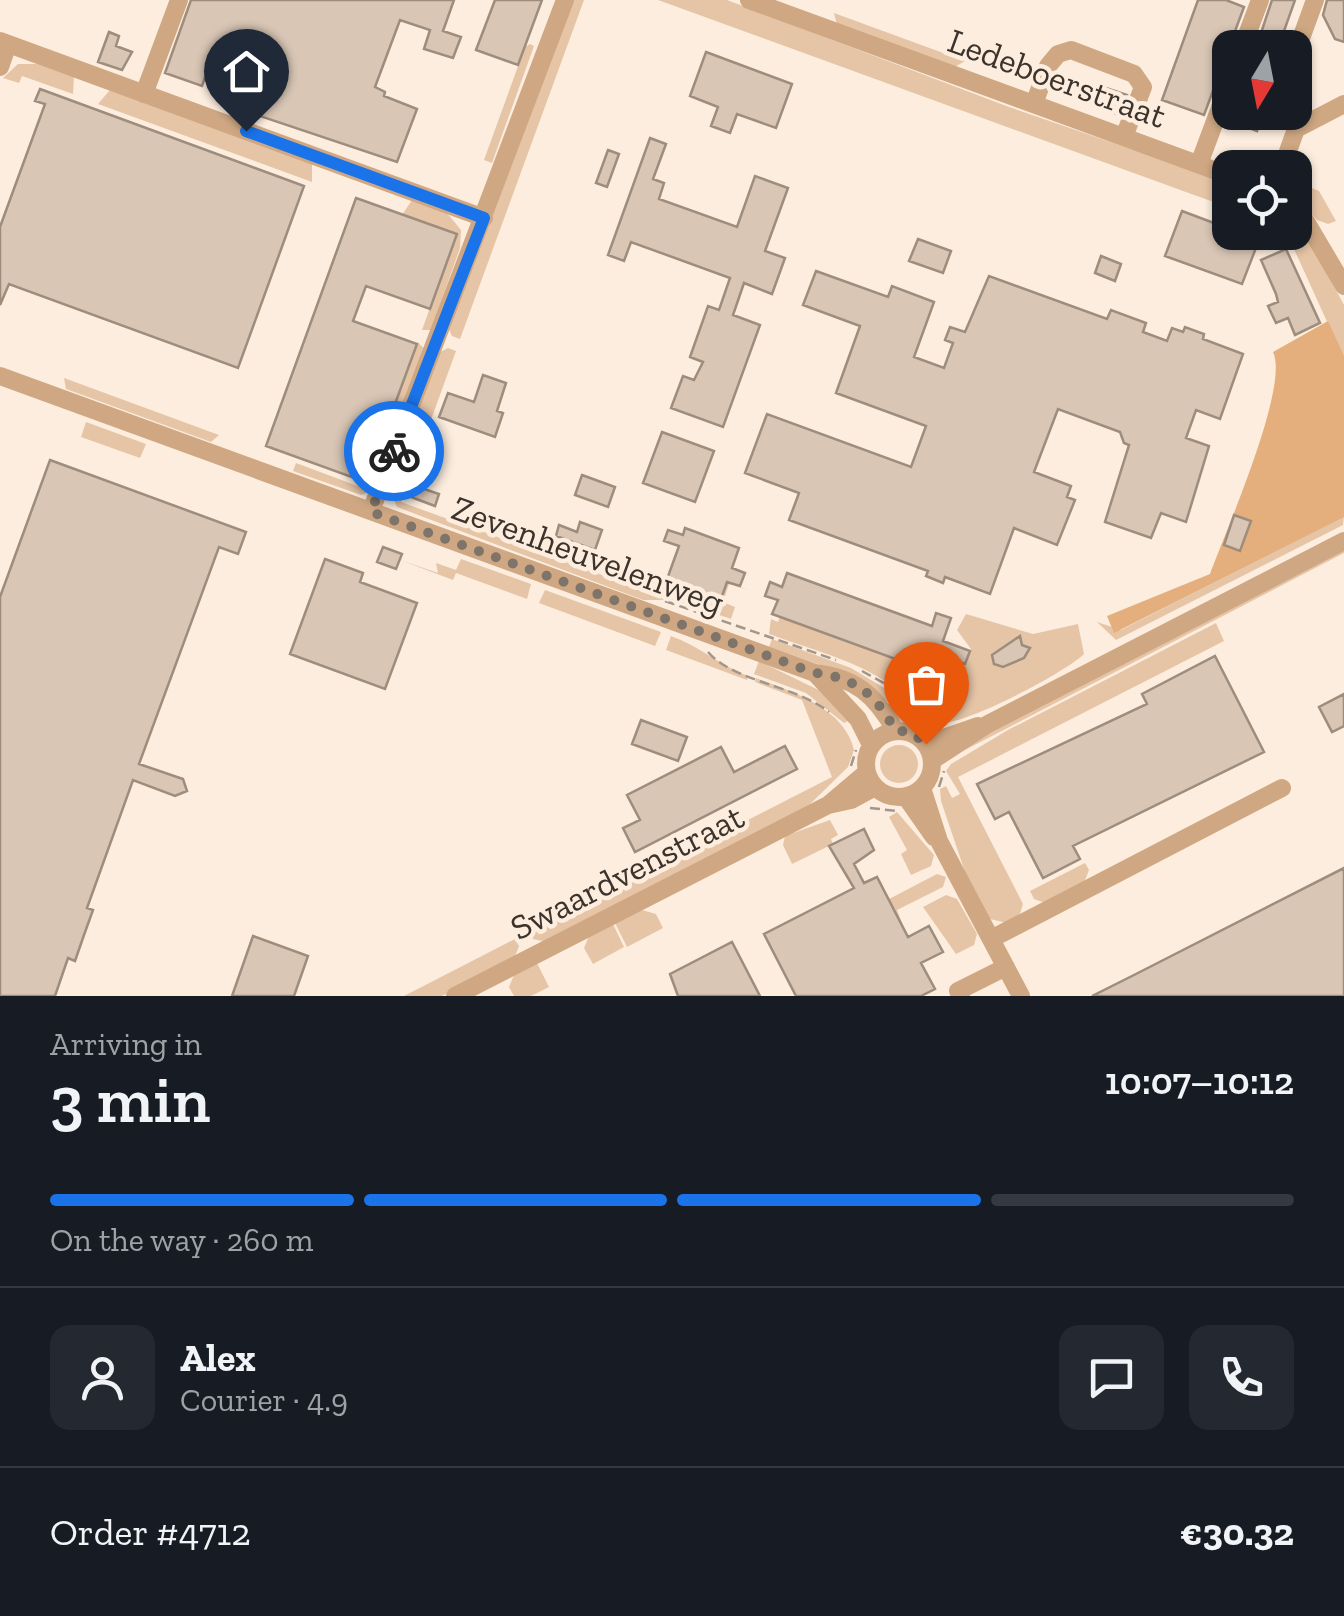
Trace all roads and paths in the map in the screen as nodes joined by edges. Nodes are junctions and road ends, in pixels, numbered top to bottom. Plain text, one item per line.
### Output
1 (179, 0) edge
2 (565, 0) edge
3 (749, 0) edge
4 (1260, 0) edge
5 (1315, 0) edge
6 (1249, 30) edge
7 (1304, 30) edge
8 (4, 43) edge
9 (0, 67) edge
10 (144, 94) junction
11 (1034, 104) junction
12 (1344, 104) edge
13 (1312, 121) edge
14 (1212, 129) edge
15 (1124, 137) junction
16 (1199, 164) junction
17 (1212, 169) edge
18 (484, 218) junction
19 (1312, 223) edge
20 (1335, 249) edge
21 (1344, 286) edge
22 (0, 376) edge
23 (371, 512) junction
24 (1344, 541) edge
25 (658, 602) dead end
26 (841, 662) dead end
27 (855, 668) dead end
28 (815, 673) junction
29 (946, 726) dead end
30 (895, 730) junction
31 (872, 744) junction
32 (935, 757) junction
33 (871, 780) junction
34 (1282, 788) dead end
35 (922, 793) junction
36 (991, 939) junction
37 (1006, 967) junction
38 (456, 996) edge
39 (960, 996) edge
40 (1020, 996) edge

1 - 10 street
2 - 18 street
3 - 11 street, Ledeboerstraat
4 - 6 street
5 - 7 street
8 - 9 street
8 - 10 street
10 - 18 street
11 - 15 street, Ledeboerstraat
11 - 15 street
12 - 13 street
14 - 16 street
15 - 16 street, Ledeboerstraat
16 - 17 street, Ledeboerstraat
18 - 23 street
19 - 20 street
20 - 21 street
22 - 23 street, Zevenheuvelenweg
23 - 28 street, Zevenheuvelenweg
24 - 32 street
25 - 26 path, Zevenheuvelenweg
27 - 29 path
28 - 30 street, Zevenheuvelenweg
28 - 31 street, Zevenheuvelenweg
30 - 31 street
30 - 32 street
31 - 33 street
32 - 35 street
32 - 35 path
33 - 35 street
33 - 38 street, Swaardvenstraat
34 - 36 street
35 - 36 street
36 - 37 street
37 - 39 street
37 - 40 street

